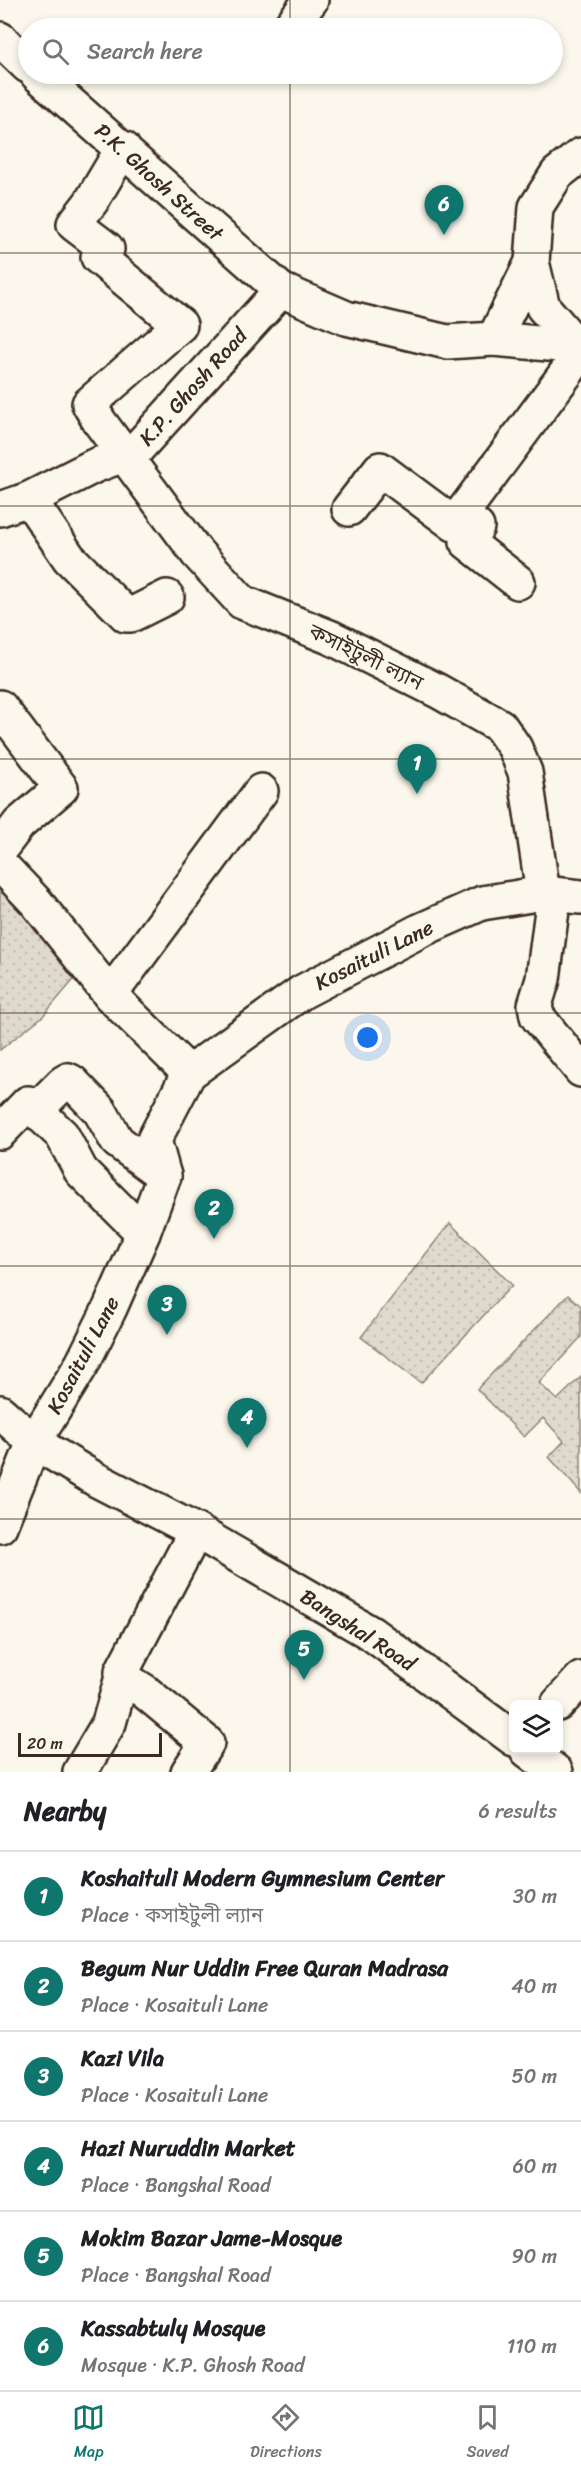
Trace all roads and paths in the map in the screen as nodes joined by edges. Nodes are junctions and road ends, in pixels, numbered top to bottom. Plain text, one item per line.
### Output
1 (311, 0) edge
2 (297, 18) edge
3 (0, 39) edge
4 (18, 56) edge
5 (49, 84) edge
6 (123, 148) junction
7 (581, 155) edge
8 (532, 262) junction
9 (281, 290) junction
10 (494, 339) junction
11 (581, 352) edge
12 (123, 454) junction
13 (14, 504) edge
14 (349, 509) dead end
15 (461, 514) junction
16 (518, 582) dead end
17 (167, 597) dead end
18 (0, 707) edge
19 (261, 791) dead end
20 (0, 849) edge
21 (0, 864) edge
22 (559, 895) edge
23 (110, 995) junction
24 (581, 1070) edge
25 (189, 1072) junction
26 (36, 1110) junction
27 (0, 1132) edge
28 (164, 1176) junction
29 (143, 1233) junction
30 (0, 1412) edge
31 (34, 1442) junction
32 (0, 1526) edge
33 (196, 1531) junction
34 (122, 1677) junction
35 (581, 1679) edge
36 (562, 1700) edge
37 (509, 1736) edge
38 (533, 1754) edge
39 (80, 1772) edge
40 (188, 1772) edge
41 (556, 1772) edge

1 - 2 street
3 - 4 street
5 - 6 street, P.K. Ghosh Street
6 - 9 street, P.K. Ghosh Street
6 - 12 street
7 - 8 street
8 - 10 street
8 - 11 street
9 - 10 street
9 - 12 street, K.P. Ghosh Road
10 - 11 street
11 - 15 street
12 - 13 street, K.P. Ghosh Road
12 - 22 street, কসাইটুলী ল্যান
13 - 17 street, K.P. Ghosh Road
14 - 15 street
15 - 16 street
18 - 20 street
19 - 23 street
21 - 23 street
22 - 24 street
22 - 25 street, Kosaituli Lane
23 - 25 street
25 - 28 street, Kosaituli Lane
26 - 27 street
26 - 28 street
26 - 29 street
28 - 29 street, Kosaituli Lane
29 - 31 street, Kosaituli Lane
30 - 31 street, Bangshal Road
31 - 32 street
31 - 33 street, Bangshal Road
33 - 34 street
33 - 37 street, Bangshal Road
34 - 39 street
34 - 40 street
35 - 36 street
38 - 41 street

